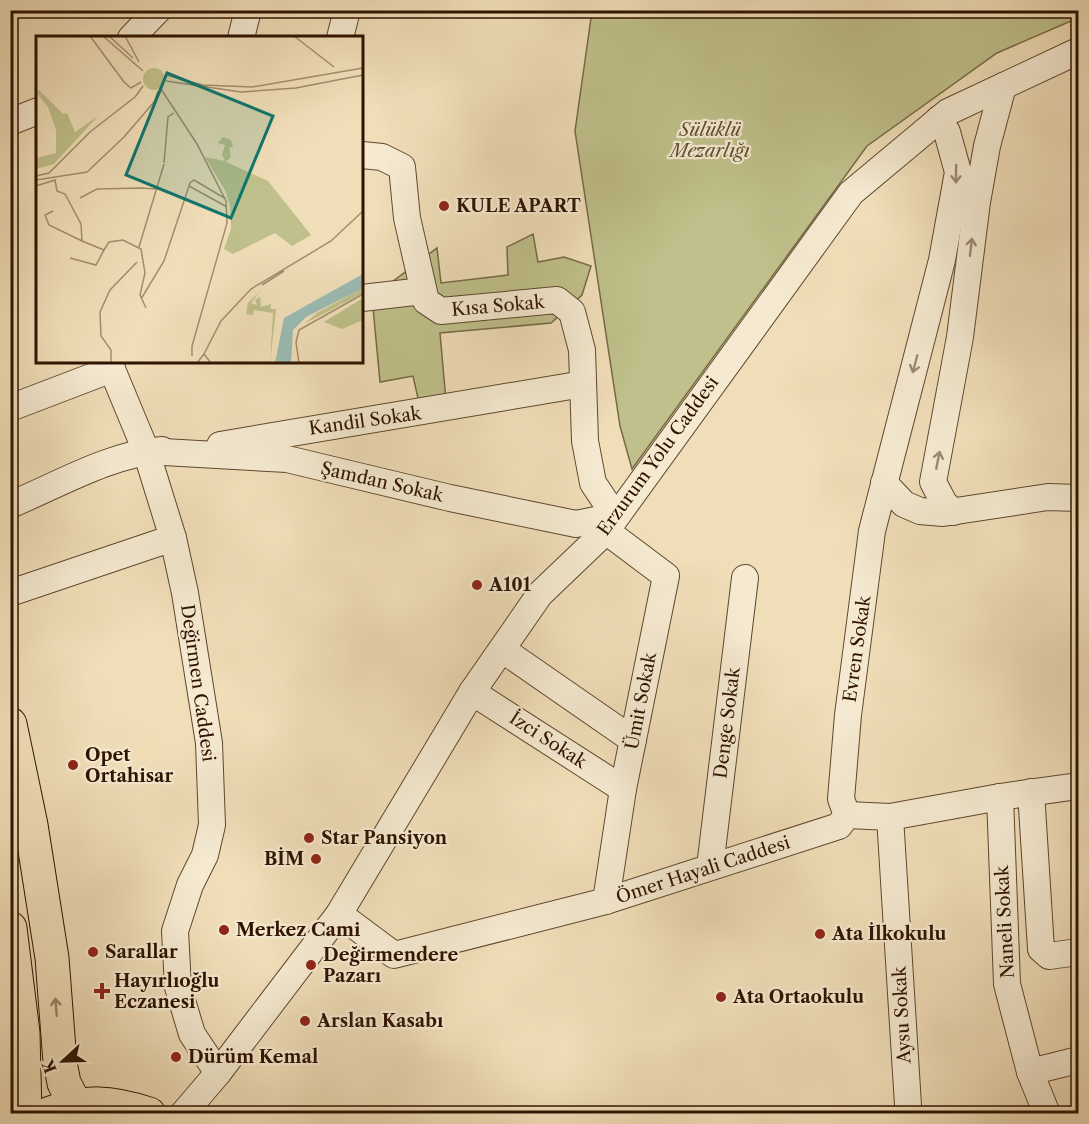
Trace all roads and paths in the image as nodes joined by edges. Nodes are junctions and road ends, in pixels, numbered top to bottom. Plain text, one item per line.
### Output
1 (158, 10) edge
2 (248, 10) edge
3 (346, 10) edge
4 (133, 36) edge
5 (242, 36) edge
6 (340, 36) edge
7 (1078, 51) edge
8 (1003, 86) junction
9 (36, 112) edge
10 (939, 119) junction
11 (12, 121) edge
12 (36, 128) edge
13 (363, 155) edge
14 (939, 271) junction
15 (967, 281) junction
16 (423, 291) junction
17 (363, 298) edge
18 (110, 365) edge
19 (583, 384) junction
20 (10, 408) edge
21 (146, 451) junction
22 (884, 483) junction
23 (1078, 498) edge
24 (10, 505) edge
25 (953, 512) junction
26 (610, 524) junction
27 (173, 538) junction
28 (745, 578) dead end
29 (10, 593) edge
30 (503, 650) junction
31 (472, 692) junction
32 (10, 724) edge
33 (633, 740) junction
34 (1078, 786) edge
35 (623, 789) junction
36 (1031, 792) junction
37 (1000, 797) junction
38 (890, 817) junction
39 (843, 821) junction
40 (710, 867) junction
41 (606, 901) junction
42 (339, 914) junction
43 (10, 928) edge
44 (1078, 952) edge
45 (1078, 1060) edge
46 (1030, 1072) junction
47 (219, 1073) junction
48 (37, 1103) edge
49 (908, 1106) dead end
50 (149, 1113) edge
51 (183, 1113) edge
52 (1047, 1113) edge

1 - 4 street
2 - 5 street
3 - 6 street
7 - 8 street, Erzurum Yolu Caddesi
8 - 10 street, Erzurum Yolu Caddesi
15 -> 8 street
9 - 11 street
10 -> 14 street, Evren Sokak
10 - 26 street, Erzurum Yolu Caddesi
11 - 12 street
13 - 16 street
14 - 15 street
14 -> 22 street, Evren Sokak
25 -> 15 street
16 - 17 street
16 - 19 street, Kısa Sokak
18 - 20 street
18 - 21 street, Değirmen Caddesi
19 - 21 street, Kandil Sokak
19 - 26 street, Kısa Sokak
21 - 24 street
21 - 26 street, Şamdan Sokak
21 - 27 street, Değirmen Caddesi
22 - 25 street
22 - 39 street, Evren Sokak
23 - 25 street
26 - 30 street, Erzurum Yolu Caddesi
26 - 33 street, Ümit Sokak
27 - 29 street
27 - 47 street, Değirmen Caddesi
28 - 40 street, Denge Sokak
30 - 31 street, Erzurum Yolu Caddesi
30 - 33 street
31 - 35 street, İzci Sokak
31 - 42 street, Erzurum Yolu Caddesi
48 -> 32 main road
33 - 35 street, Ümit Sokak
34 - 36 street, Ömer Hayali Caddesi
35 - 41 street, Ümit Sokak
36 - 37 street, Ömer Hayali Caddesi
36 - 44 street
37 - 38 street, Ömer Hayali Caddesi
37 - 46 street, Naneli Sokak
38 - 39 street, Ömer Hayali Caddesi
38 - 49 street, Aysu Sokak
39 - 40 street, Ömer Hayali Caddesi
40 - 41 street, Ömer Hayali Caddesi
41 - 42 street, Ömer Hayali Caddesi
42 - 47 street, Erzurum Yolu Caddesi
43 - 48 main road
45 - 46 street
46 - 52 street, Naneli Sokak
47 - 51 street, Erzurum Yolu Caddesi
48 - 50 main road

